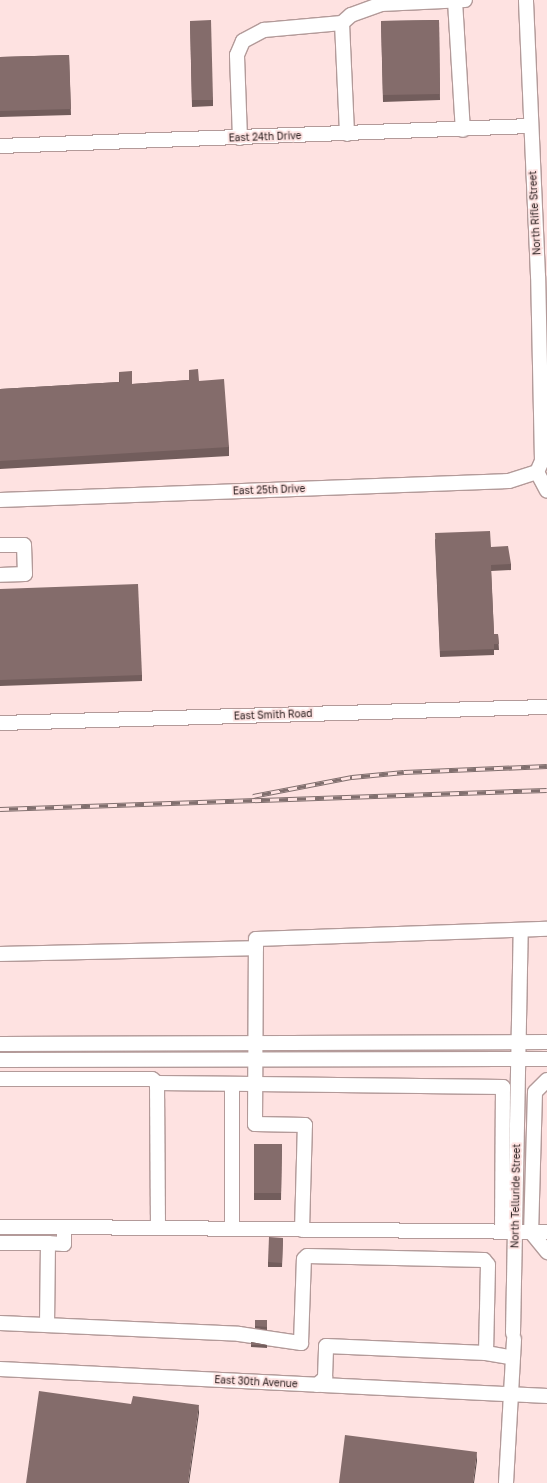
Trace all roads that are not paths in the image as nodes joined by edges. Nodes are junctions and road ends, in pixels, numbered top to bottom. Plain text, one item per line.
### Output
1 (455, 0) edge
2 (464, 0) edge
3 (526, 0) edge
4 (342, 23) junction
5 (530, 126) junction
6 (463, 130) junction
7 (348, 134) junction
8 (240, 138) junction
9 (0, 146) edge
10 (537, 472) junction
11 (547, 491) edge
12 (0, 500) edge
13 (0, 545) edge
14 (0, 575) edge
15 (547, 707) edge
16 (0, 723) edge
17 (547, 929) edge
18 (520, 930) junction
19 (256, 948) junction
20 (0, 954) edge
21 (256, 1041) junction
22 (519, 1042) junction
23 (547, 1042) edge
24 (114, 1043) junction
25 (0, 1044) edge
26 (114, 1059) junction
27 (255, 1059) junction
28 (517, 1059) junction
29 (547, 1059) edge
30 (0, 1060) edge
31 (0, 1079) edge
32 (112, 1079) junction
33 (547, 1080) edge
34 (157, 1083) junction
35 (232, 1084) junction
36 (255, 1084) junction
37 (0, 1226) edge
38 (64, 1227) junction
39 (158, 1228) junction
40 (232, 1230) junction
41 (302, 1230) junction
42 (502, 1232) junction
43 (516, 1232) junction
44 (531, 1232) junction
45 (547, 1232) edge
46 (0, 1243) edge
47 (48, 1243) junction
48 (547, 1252) edge
49 (0, 1323) edge
50 (48, 1325) junction
51 (486, 1353) junction
52 (514, 1358) junction
53 (0, 1368) edge
54 (316, 1385) junction
55 (511, 1395) junction
56 (547, 1396) edge
57 (506, 1483) edge

1 - 2 street
1 - 4 street
1 - 6 street
3 - 5 street, North Rifle Street
4 - 7 street
4 - 8 street
5 - 6 street, East 24th Drive
5 - 10 street, North Rifle Street
6 - 7 street, East 24th Drive
7 - 8 street, East 24th Drive
8 - 9 street, East 24th Drive
10 - 11 street
10 - 12 street, East 25th Drive
13 - 14 street
15 - 16 street, East Smith Road
17 - 18 street
18 - 19 street
18 - 22 street, North Telluride Street
19 - 20 street
19 - 21 street
21 - 22 street
21 - 24 street
21 - 27 street
22 - 23 street
22 - 28 street, North Telluride Street
24 - 25 street
24 - 26 street
26 - 27 street
26 - 30 street
26 - 32 street
27 - 28 street
27 - 36 street
28 - 29 street
28 - 43 street, North Telluride Street
31 - 32 street
32 - 34 street
33 - 44 street
34 - 35 street
34 - 39 street
35 - 36 street
35 - 40 street
36 - 41 street
36 - 42 street
37 - 38 street
38 - 39 street
38 - 47 street
39 - 40 street
40 - 41 street
41 - 42 street
42 - 43 street
43 - 44 street
43 - 52 street, North Telluride Street
44 - 45 street
44 - 48 street
46 - 47 street
47 - 50 street
49 - 50 street
50 - 51 street
51 - 52 street
51 - 54 street
52 - 55 street, North Telluride Street
53 - 54 street, East 30th Avenue
54 - 55 street, East 30th Avenue
55 - 56 street, East 30th Avenue
55 - 57 street, North Telluride Street

